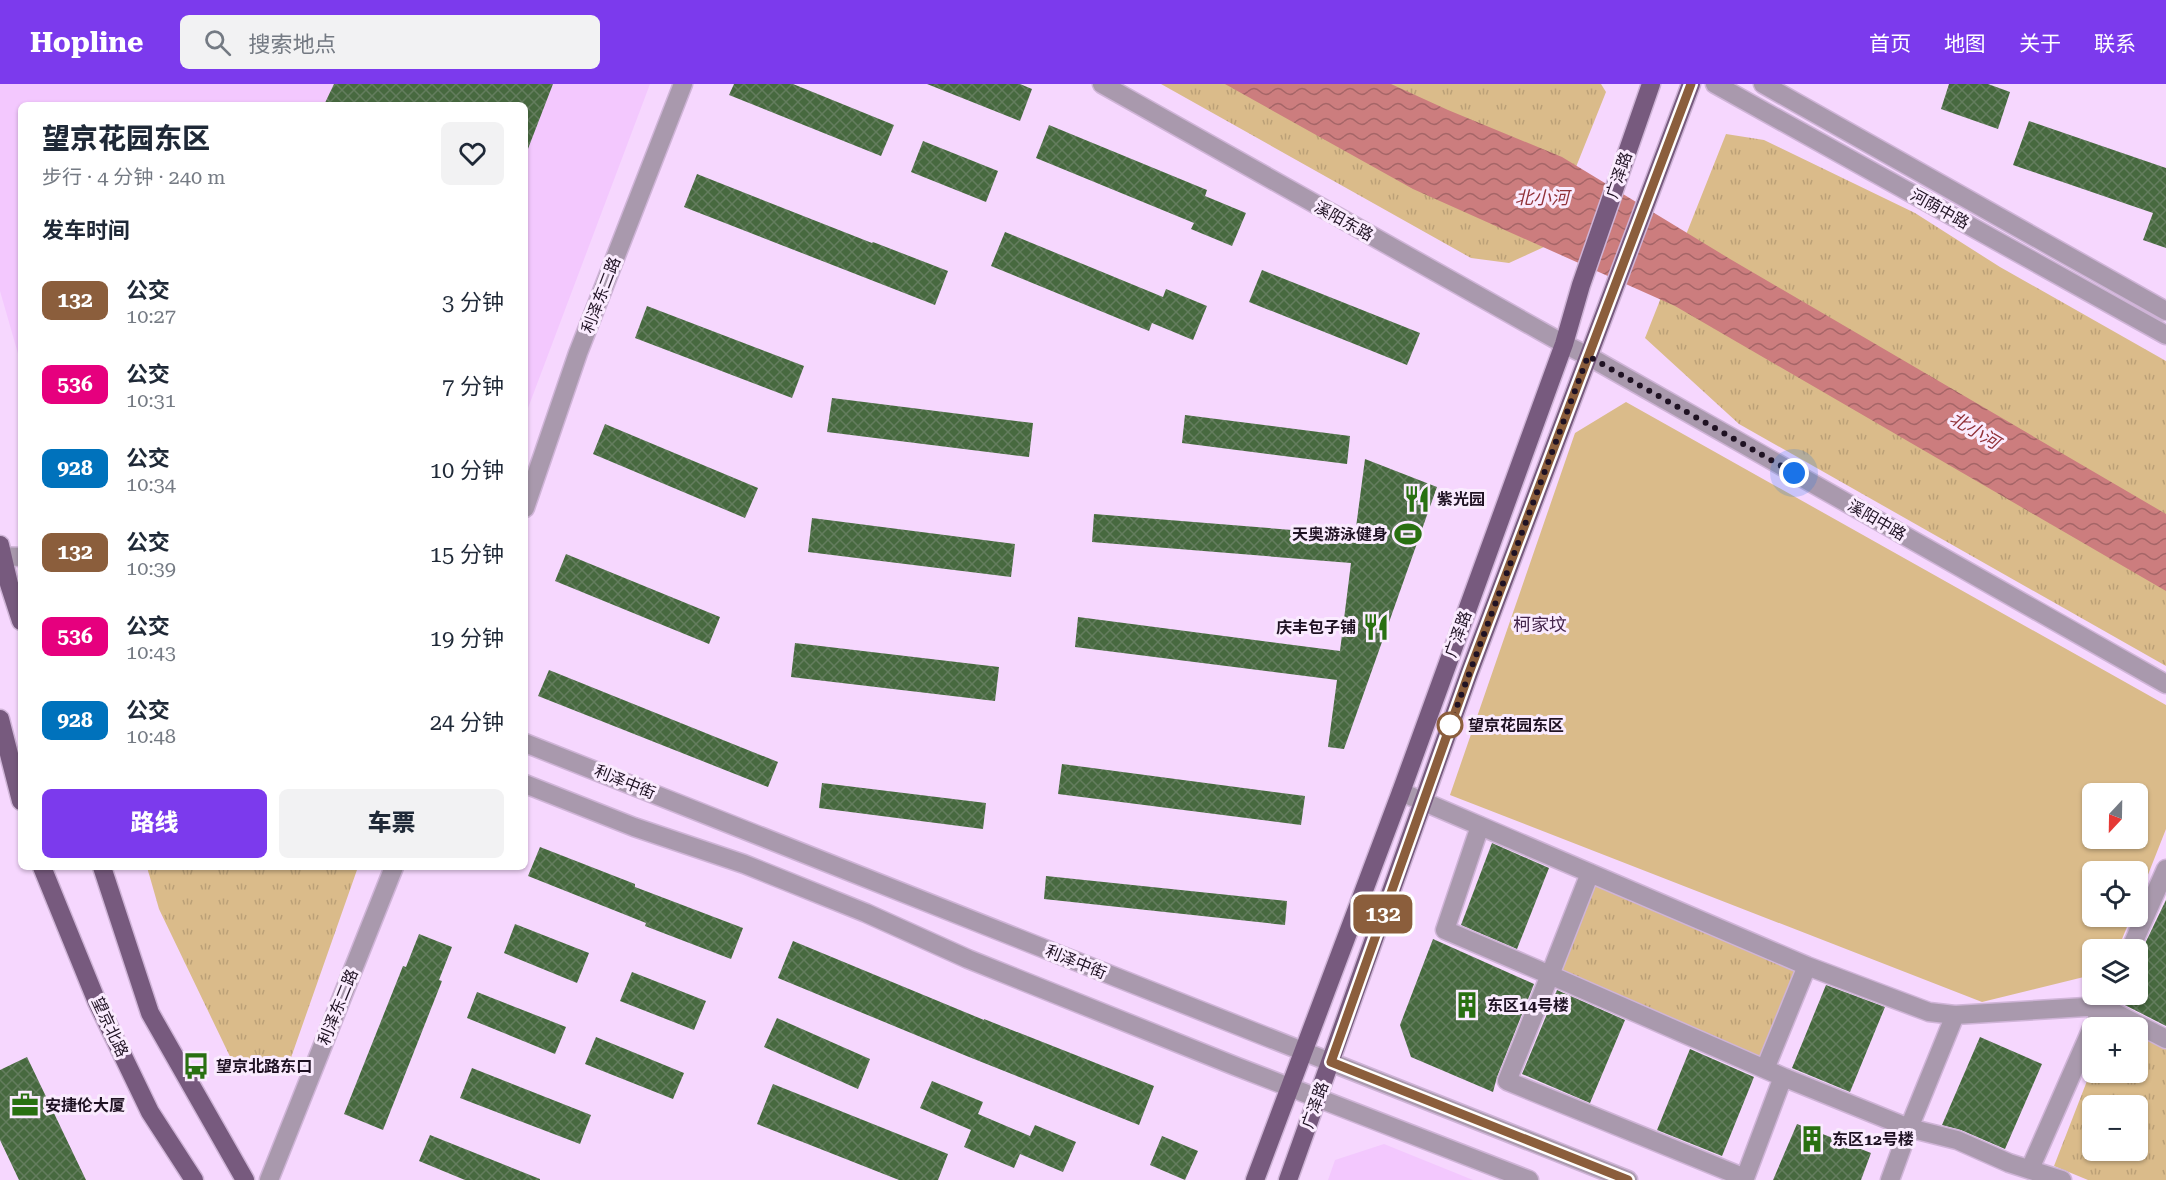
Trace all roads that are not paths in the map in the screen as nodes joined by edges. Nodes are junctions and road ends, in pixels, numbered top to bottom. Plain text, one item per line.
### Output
1 (684, 84) edge
2 (1102, 84) edge
3 (1651, 84) edge
4 (1690, 84) edge
5 (1715, 84) edge
6 (1763, 84) edge
7 (2166, 311) edge
8 (2166, 335) edge
9 (1564, 344) junction
10 (1588, 356) junction
11 (528, 499) edge
12 (6, 553) edge
13 (10, 584) edge
14 (18, 611) edge
15 (2166, 684) edge
16 (0, 719) edge
17 (528, 744) edge
18 (528, 785) edge
19 (18, 789) edge
20 (1401, 792) junction
21 (1422, 801) junction
22 (1480, 826) junction
23 (2166, 869) edge
24 (43, 870) edge
25 (103, 870) edge
26 (393, 870) edge
27 (1590, 873) junction
28 (2135, 939) edge
29 (1807, 966) junction
30 (1550, 975) junction
31 (2082, 1002) edge
32 (2113, 1005) edge
33 (1955, 1015) junction
34 (2166, 1039) edge
35 (1302, 1051) junction
36 (2082, 1053) edge
37 (1331, 1062) junction
38 (1765, 1069) junction
39 (1783, 1077) junction
40 (1289, 1087) junction
41 (1318, 1097) junction
42 (1909, 1128) junction
43 (2030, 1169) junction
44 (194, 1180) edge
45 (245, 1180) edge
46 (269, 1180) edge
47 (1255, 1180) edge
48 (1288, 1180) edge
49 (1529, 1180) edge
50 (1628, 1180) edge
51 (1890, 1180) edge
52 (2062, 1180) edge

1 - 11 street, 利泽东二路
2 - 9 street, 溪阳东路
3 - 9 main road, 广泽路
4 - 10 main road, 广泽路
5 - 8 street, 河荫中路
6 - 7 street, 河荫中路
9 - 10 street, 溪阳东路
9 - 20 main road, 广泽路
10 - 15 street, 溪阳中路
10 - 21 main road, 广泽路
12 - 13 main road
13 - 14 main road
16 - 19 main road
17 - 35 street, 利泽中街
18 - 40 street
20 - 21 street
20 - 35 main road, 广泽路
21 - 22 street
21 - 37 main road, 广泽路
22 - 27 street
22 - 30 street
23 - 28 street
24 - 44 main road, 望京北路
25 - 45 main road
26 - 46 street, 利泽东二路
27 - 29 street
27 - 30 street
29 - 33 street
29 - 38 street
30 - 38 street
30 - 39 street
31 - 33 street
32 - 34 street
33 - 42 street
35 - 37 street, 利泽中街
35 - 40 main road, 广泽路
36 - 43 street
37 - 41 main road, 广泽路
37 - 50 street, 利泽中街
38 - 39 street
39 - 42 street
40 - 41 street
40 - 47 main road, 广泽路
41 - 48 main road, 广泽路
41 - 49 street
42 - 43 street
42 - 51 street
43 - 52 street

